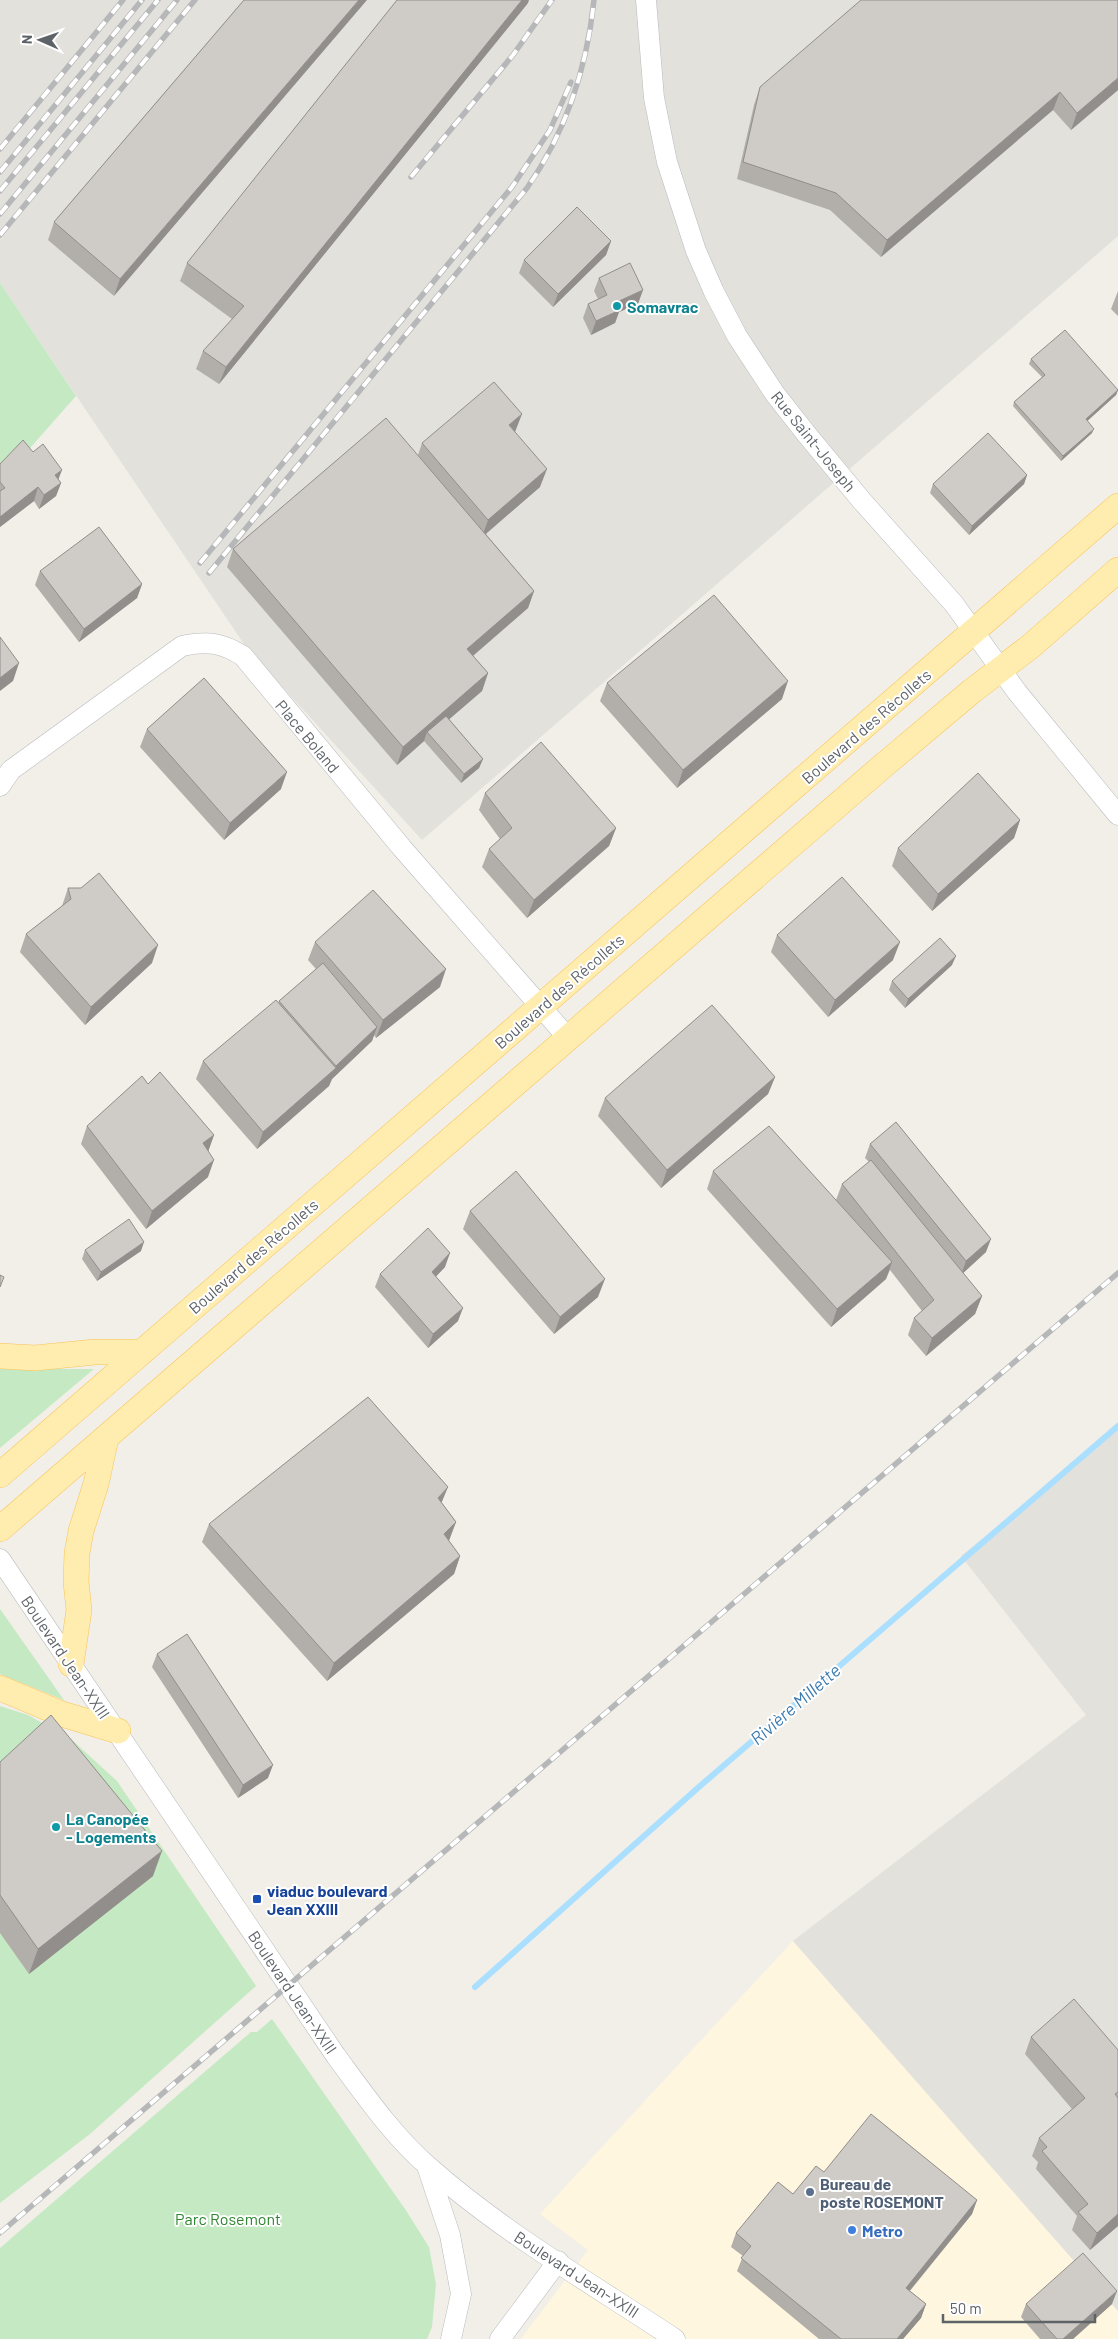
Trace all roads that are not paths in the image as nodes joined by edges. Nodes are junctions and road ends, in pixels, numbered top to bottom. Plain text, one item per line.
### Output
1 (646, 0) edge
2 (1118, 506) edge
3 (1118, 570) edge
4 (974, 631) junction
5 (1002, 669) junction
6 (0, 786) edge
7 (1118, 814) edge
8 (541, 1007) junction
9 (568, 1038) junction
10 (142, 1352) junction
11 (0, 1356) edge
12 (106, 1438) junction
13 (0, 1475) edge
14 (0, 1529) edge
15 (0, 1559) edge
16 (71, 1664) junction
17 (0, 1688) edge
18 (118, 1731) junction
19 (427, 2166) junction
20 (558, 2261) junction
21 (451, 2339) edge
22 (500, 2339) edge
23 (676, 2339) edge

1 - 4 street, Rue Saint-Joseph
2 - 4 main road, Boulevard des Récollets
3 - 5 main road
4 - 5 street, Rue Saint-Joseph
4 - 8 main road, Boulevard des Récollets
5 - 7 street, Rue Saint-Joseph
5 - 9 main road
6 - 8 street, Place Boland
8 - 9 street, Place Boland
8 - 10 main road, Boulevard des Récollets
9 - 12 main road
10 - 11 main road
10 - 13 main road, Boulevard des Récollets
12 - 14 main road
12 - 16 main road
15 - 16 street, Boulevard Jean-XXIII
16 - 18 street, Boulevard Jean-XXIII
17 - 18 main road
18 - 19 street, Boulevard Jean-XXIII
19 - 20 street, Boulevard Jean-XXIII
19 - 21 street
20 - 22 street
20 - 23 street, Boulevard Jean-XXIII

